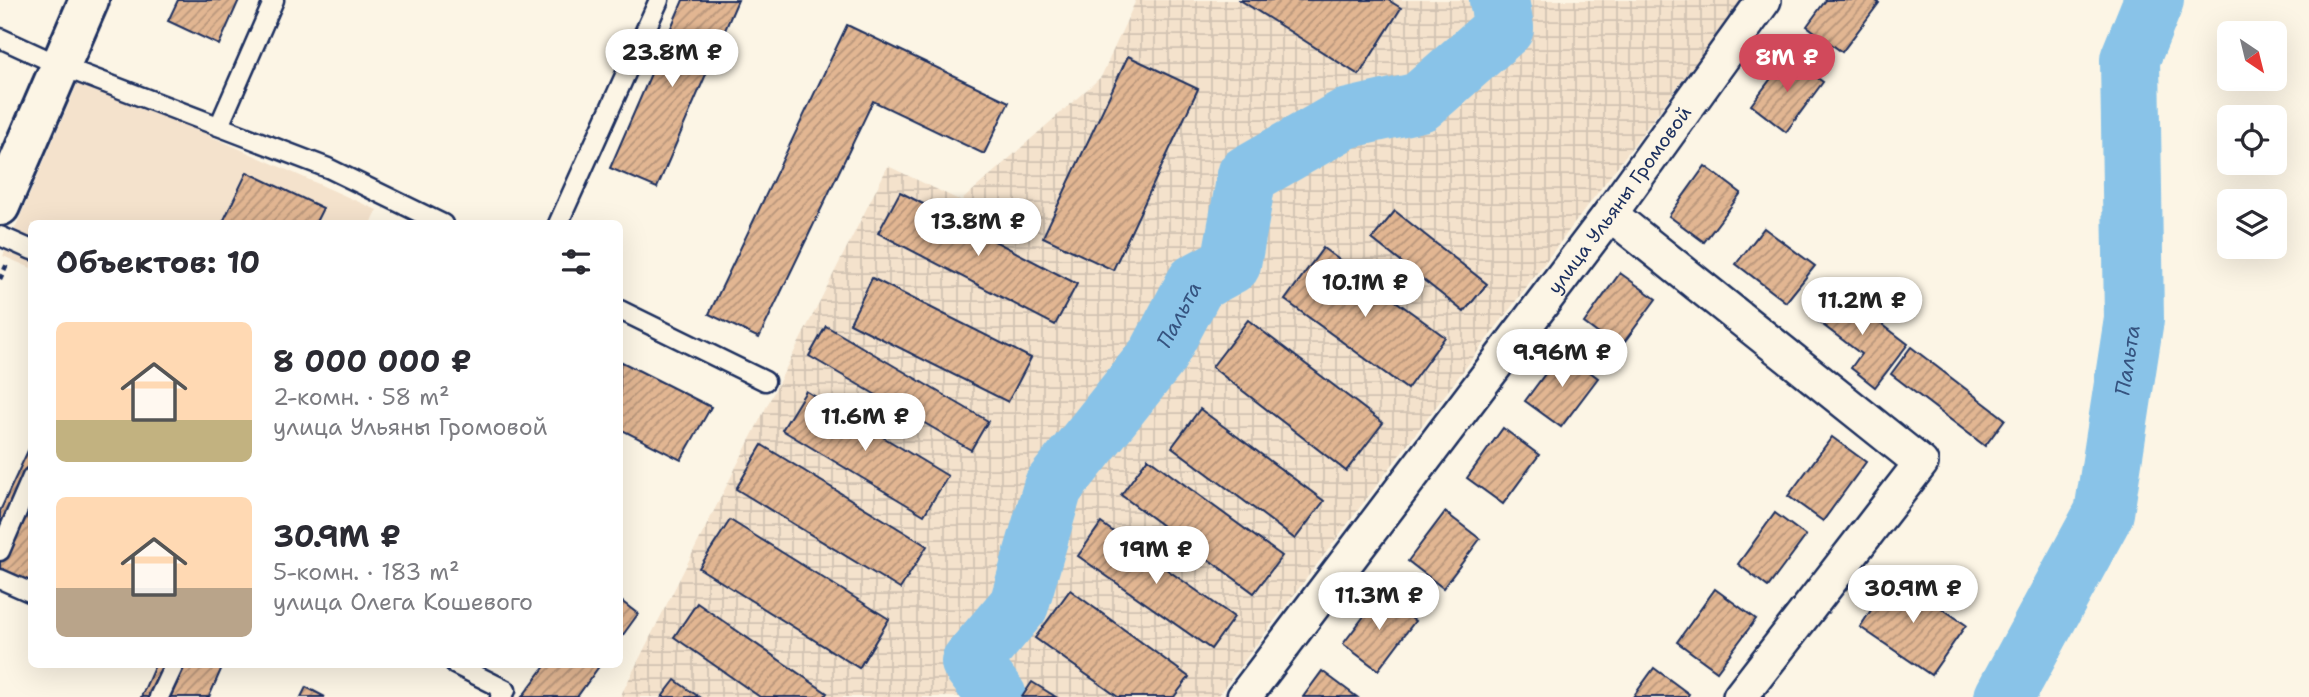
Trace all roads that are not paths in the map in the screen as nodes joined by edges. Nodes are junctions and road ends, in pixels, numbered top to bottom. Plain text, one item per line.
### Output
1 (89, 0) edge
2 (274, 0) edge
3 (659, 0) edge
4 (1764, 0) edge
5 (0, 38) edge
6 (61, 66) junction
7 (219, 126) junction
8 (0, 206) edge
9 (1609, 214) junction
10 (435, 220) edge
11 (560, 220) edge
12 (0, 236) edge
13 (28, 248) edge
14 (623, 311) edge
15 (765, 381) dead end
16 (28, 486) edge
17 (0, 551) edge
18 (0, 579) edge
19 (28, 591) edge
20 (173, 668) edge
21 (461, 668) edge
22 (506, 695) edge
23 (159, 697) edge
24 (1244, 697) edge
25 (1740, 697) edge

1 - 6 street
2 - 7 lane
3 - 11 lane
4 - 9 street, улица Ульяны Громовой
5 - 6 lane
6 - 7 lane
6 - 8 street
7 - 10 lane
9 - 24 street, улица Ульяны Громовой
9 - 25 street
12 - 13 lane
14 - 15 lane
16 - 17 lane
18 - 19 lane
20 - 23 lane
21 - 22 lane

